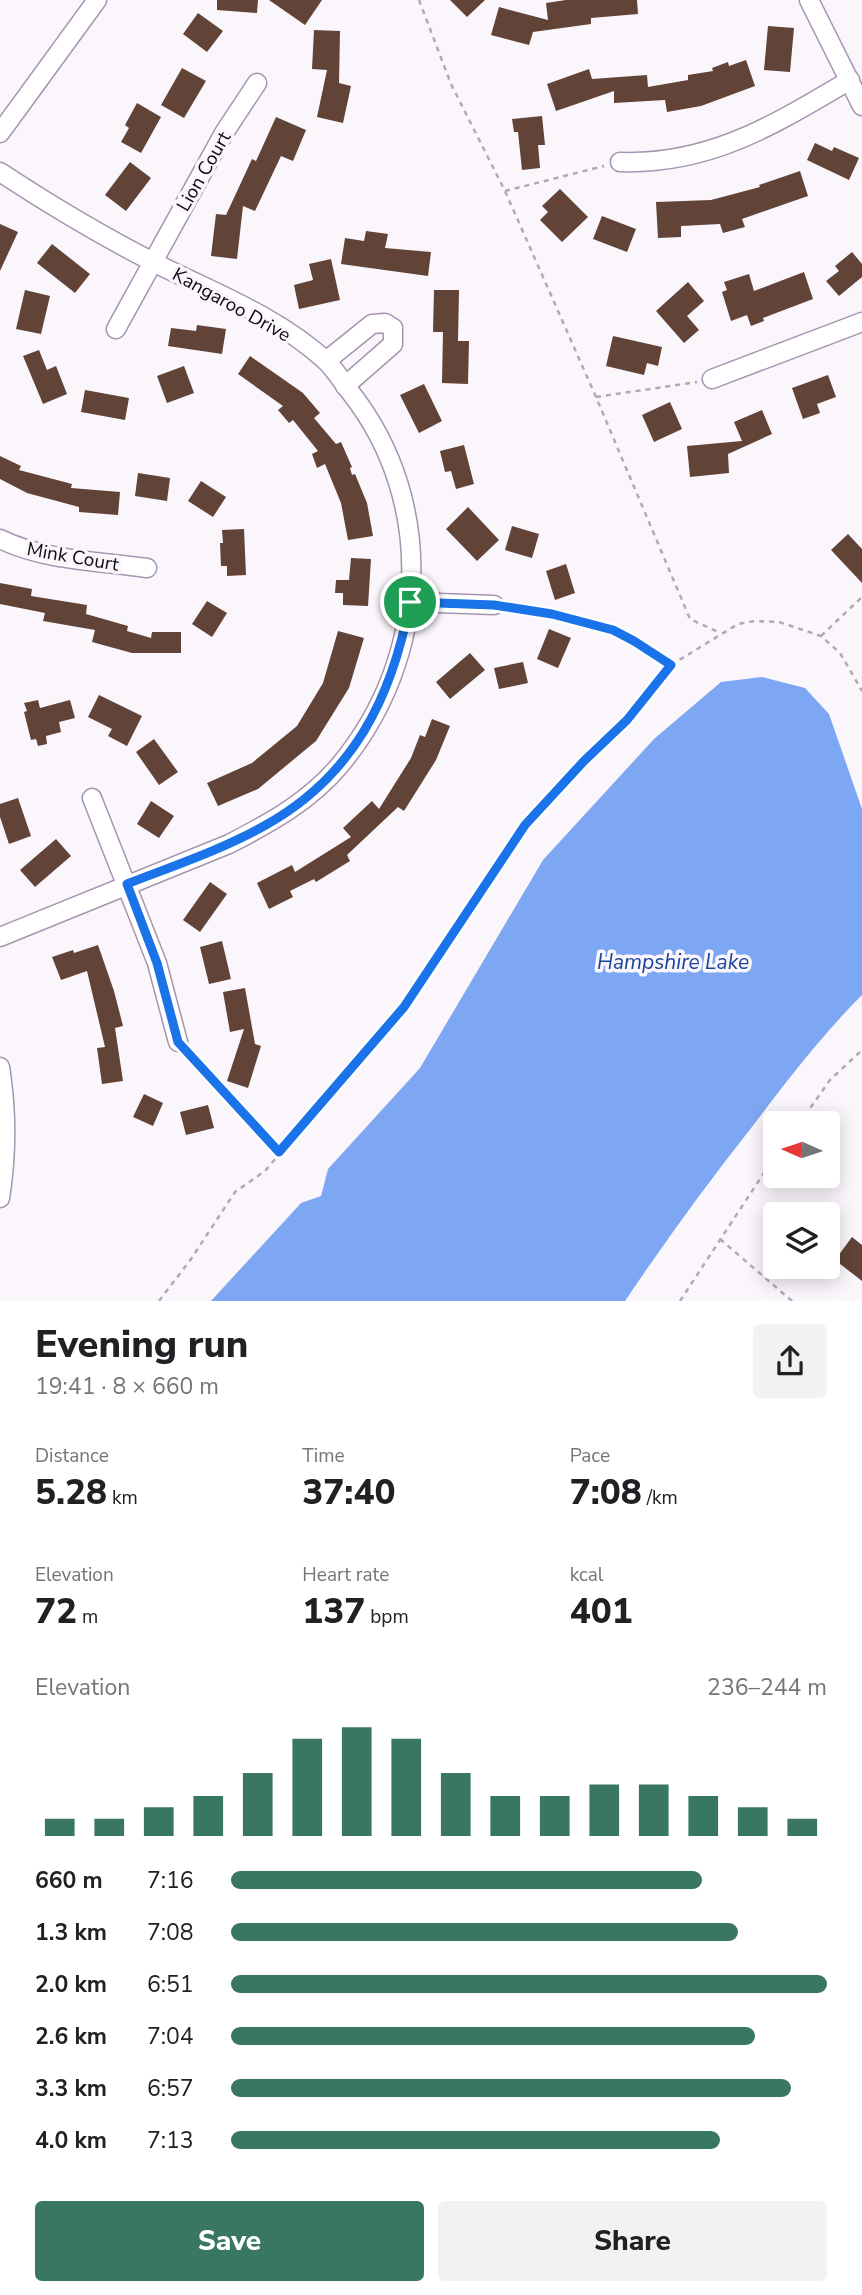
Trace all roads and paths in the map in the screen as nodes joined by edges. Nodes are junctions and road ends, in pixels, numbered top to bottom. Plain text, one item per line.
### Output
1 (97, 0) edge
2 (419, 0) edge
3 (809, 0) edge
4 (850, 80) junction
5 (257, 83) dead end
6 (862, 106) edge
7 (0, 133) edge
8 (620, 162) joint
9 (0, 172) edge
10 (506, 191) junction
11 (153, 262) junction
12 (862, 322) edge
13 (116, 329) dead end
14 (326, 361) junction
15 (712, 379) joint
16 (345, 386) junction
17 (596, 397) junction
18 (0, 539) edge
19 (147, 568) dead end
20 (862, 597) edge
21 (410, 602) junction
22 (494, 605) joint
23 (720, 633) junction
24 (821, 636) junction
25 (671, 665) junction
26 (862, 691) edge
27 (92, 799) dead end
28 (127, 884) junction
29 (0, 937) edge
30 (178, 1042) joint
31 (862, 1050) edge
32 (0, 1067) edge
33 (808, 1111) edge
34 (279, 1152) junction
35 (763, 1174) edge
36 (0, 1198) edge
37 (720, 1239) junction
38 (159, 1301) edge
39 (681, 1301) edge
40 (792, 1301) edge

1 - 7 street
2 - 10 path
3 - 4 street
4 - 6 street
4 - 8 street
5 - 11 street, Lion Court
8 - 10 path
9 - 11 street, Kangaroo Drive
10 - 17 path
11 - 13 street, Lion Court
11 - 14 street, Kangaroo Drive
12 - 15 street
14 - 16 street, Kangaroo Drive
14 - 16 street
15 - 17 path
16 - 21 street, Kangaroo Drive
17 - 23 path
18 - 19 street, Mink Court
20 - 24 path
21 - 22 street
21 - 28 street, Kangaroo Drive
22 - 25 path
23 - 24 path
23 - 25 path
24 - 26 path
25 - 34 path
27 - 28 street
28 - 29 street, Kangaroo Drive
28 - 30 street
30 - 34 path
31 - 33 path
32 - 36 street
34 - 38 path
35 - 37 path
37 - 39 path
37 - 40 path

